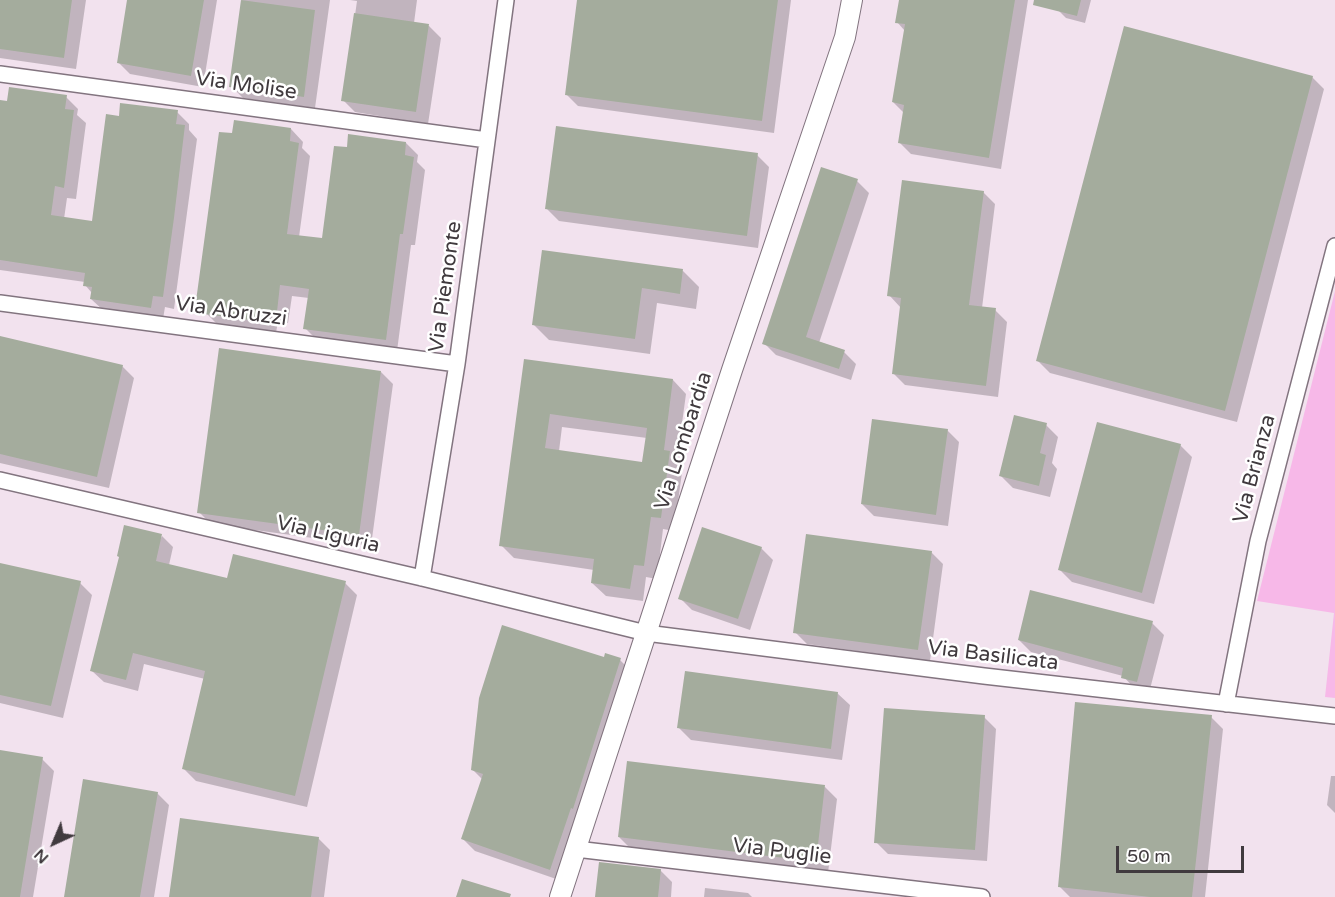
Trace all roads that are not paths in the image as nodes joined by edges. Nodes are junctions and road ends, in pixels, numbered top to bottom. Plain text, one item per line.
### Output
1 (506, 0) edge
2 (852, 0) edge
3 (0, 74) edge
4 (487, 140) junction
5 (1335, 246) edge
6 (0, 303) edge
7 (457, 364) junction
8 (0, 480) edge
9 (422, 578) junction
10 (646, 633) junction
11 (1227, 704) junction
12 (1335, 716) edge
13 (576, 849) junction
14 (560, 897) edge
15 (982, 897) edge

1 - 4 street, Via Piemonte
2 - 10 street, Via Lombardia
3 - 4 street, Via Molise
4 - 7 street, Via Piemonte
5 - 11 street, Via Brianza
6 - 7 street, Via Abruzzi
7 - 9 street, Via Piemonte
8 - 9 street, Via Liguria
9 - 10 street, Via Liguria
10 - 11 street, Via Basilicata
10 - 13 street, Via Lombardia
11 - 12 street, Via Basilicata
13 - 14 street, Via Lombardia
13 - 15 street, Via Puglie

